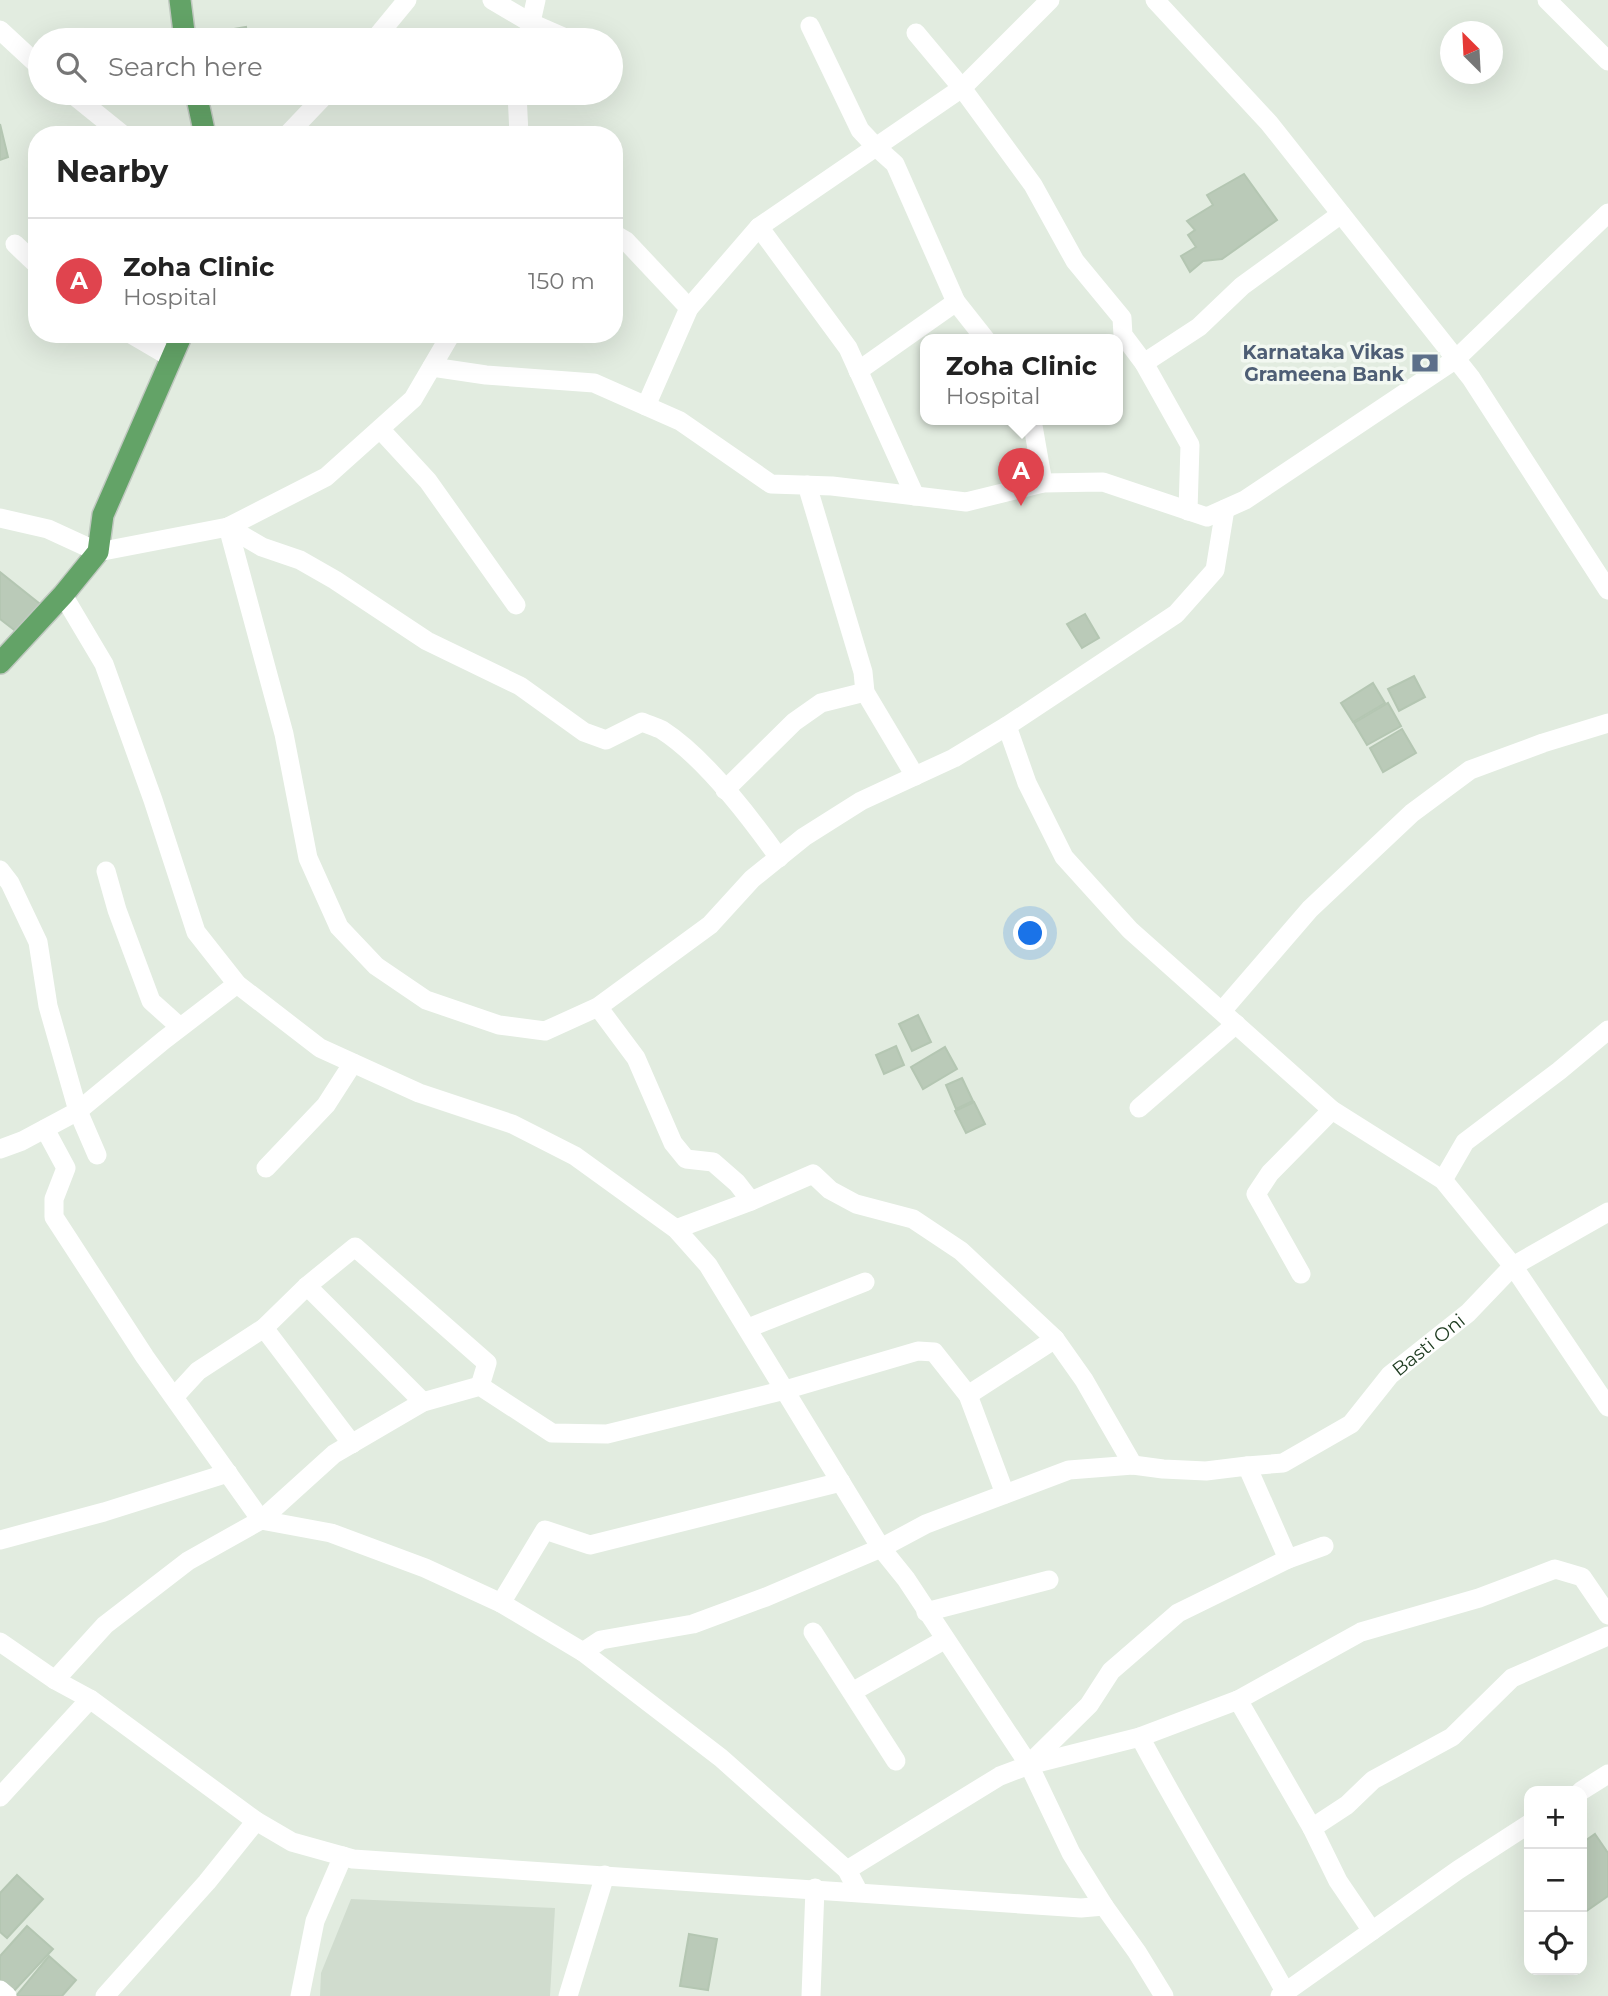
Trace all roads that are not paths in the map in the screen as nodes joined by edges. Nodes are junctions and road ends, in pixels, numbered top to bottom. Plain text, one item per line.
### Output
1 (180, 0) edge
2 (407, 0) edge
3 (492, 0) edge
4 (536, 0) edge
5 (1050, 0) edge
6 (1155, 0) edge
7 (1546, 0) edge
8 (810, 26) dead end
9 (184, 28) edge
10 (384, 28) edge
11 (524, 28) edge
12 (530, 28) edge
13 (0, 30) edge
14 (916, 33) dead end
15 (28, 56) edge
16 (1608, 61) edge
17 (962, 88) junction
18 (86, 105) edge
19 (199, 105) edge
20 (316, 105) edge
21 (518, 105) edge
22 (112, 126) edge
23 (203, 126) edge
24 (296, 126) edge
25 (519, 126) edge
26 (875, 146) junction
27 (1608, 213) edge
28 (1341, 215) junction
29 (759, 227) junction
30 (623, 239) edge
31 (15, 244) dead end
32 (28, 256) edge
33 (957, 302) junction
34 (689, 308) junction
35 (981, 334) edge
36 (1119, 334) edge
37 (1123, 341) edge
38 (146, 343) edge
39 (178, 343) edge
40 (447, 343) edge
41 (172, 358) junction
42 (1456, 359) junction
43 (1144, 363) junction
44 (432, 367) junction
45 (858, 371) junction
46 (646, 406) junction
47 (1033, 425) edge
48 (380, 429) junction
49 (1043, 482) junction
50 (807, 485) junction
51 (915, 496) junction
52 (1225, 509) junction
53 (1188, 511) junction
54 (0, 518) edge
55 (228, 527) junction
56 (97, 552) junction
57 (1608, 590) edge
58 (63, 595) junction
59 (516, 605) dead end
60 (0, 663) edge
61 (865, 692) junction
62 (1608, 723) edge
63 (1007, 726) junction
64 (915, 776) junction
65 (725, 790) junction
66 (779, 858) junction
67 (0, 870) edge
68 (106, 871) dead end
69 (237, 984) junction
70 (598, 1007) junction
71 (1229, 1017) junction
72 (180, 1027) junction
73 (1608, 1030) edge
74 (353, 1063) junction
75 (1139, 1108) dead end
76 (1332, 1110) junction
77 (78, 1111) junction
78 (45, 1129) junction
79 (0, 1149) edge
80 (97, 1155) dead end
81 (266, 1168) dead end
82 (1444, 1180) junction
83 (751, 1201) junction
84 (1608, 1212) edge
85 (676, 1229) junction
86 (1513, 1266) junction
87 (1301, 1274) dead end
88 (865, 1282) dead end
89 (307, 1286) junction
90 (264, 1328) junction
91 (748, 1328) junction
92 (1055, 1339) junction
93 (480, 1386) junction
94 (785, 1390) junction
95 (968, 1395) junction
96 (174, 1396) junction
97 (423, 1402) junction
98 (1608, 1407) edge
99 (352, 1444) junction
100 (1133, 1465) junction
101 (1247, 1466) junction
102 (228, 1473) junction
103 (841, 1482) junction
104 (1005, 1493) junction
105 (261, 1520) junction
106 (0, 1541) edge
107 (1324, 1546) dead end
108 (881, 1548) junction
109 (1288, 1559) junction
110 (1049, 1580) dead end
111 (501, 1603) junction
112 (926, 1612) junction
113 (1608, 1615) edge
114 (813, 1632) dead end
115 (1608, 1636) edge
116 (943, 1640) junction
117 (1, 1642) edge
118 (583, 1652) junction
119 (55, 1680) junction
120 (852, 1692) junction
121 (90, 1699) junction
122 (1238, 1700) junction
123 (1140, 1737) junction
124 (896, 1760) dead end
125 (1029, 1765) junction
126 (1608, 1774) edge
127 (1587, 1787) edge
128 (0, 1797) edge
129 (256, 1821) junction
130 (1524, 1827) edge
131 (1312, 1828) junction
132 (343, 1856) junction
133 (848, 1870) junction
134 (605, 1875) junction
135 (814, 1888) junction
136 (858, 1891) junction
137 (1104, 1906) junction
138 (1372, 1931) junction
139 (0, 1990) edge
140 (1283, 1994) edge
141 (7, 1996) edge
142 (105, 1996) edge
143 (300, 1996) edge
144 (568, 1996) edge
145 (811, 1996) edge
146 (1164, 1996) edge

1 - 9 main road
2 - 10 street
3 - 11 street
4 - 12 street
5 - 17 street
6 - 28 street
7 - 16 street
8 - 26 street
13 - 15 street
14 - 17 street
17 - 26 street
17 - 36 street
18 - 22 street
19 - 23 main road
20 - 24 street
21 - 25 street
26 - 29 street
26 - 33 street
27 - 42 street
28 - 42 street
28 - 43 street
29 - 34 street
29 - 45 street
30 - 34 street
31 - 32 street
33 - 35 street
33 - 45 street
34 - 46 street
37 - 43 street
38 - 41 street
39 - 41 main road
40 - 44 street
41 - 56 main road
42 - 52 street
42 - 57 street
43 - 53 street
44 - 46 street
44 - 48 street
45 - 51 street
46 - 50 street
47 - 49 street
48 - 55 street
48 - 59 street
49 - 51 street
49 - 53 street
50 - 51 street
50 - 61 street
52 - 53 street
52 - 63 street
54 - 56 street
55 - 56 street
55 - 65 street
55 - 70 street
56 - 58 main road
58 - 60 main road
58 - 69 street
61 - 64 street
61 - 65 street
62 - 71 street
63 - 64 street
63 - 71 street
64 - 66 street
65 - 66 street
66 - 70 street
67 - 77 street
68 - 72 street
69 - 72 street
69 - 74 street
70 - 83 street
71 - 75 street
71 - 76 street
72 - 77 street
73 - 82 street
74 - 81 street
74 - 85 street
76 - 82 street
76 - 87 street
77 - 78 street
77 - 80 street
78 - 79 street
78 - 96 street
82 - 86 street
83 - 85 street
83 - 92 street
84 - 86 street, Basti Oni
85 - 91 street
86 - 98 street
86 - 101 street, Basti Oni
88 - 91 street
89 - 90 street
89 - 93 street
89 - 97 street
90 - 96 street
90 - 99 street
91 - 94 street
92 - 95 street
92 - 100 street
93 - 94 street
93 - 97 street
94 - 95 street
94 - 103 street
95 - 104 street
96 - 102 street
97 - 99 street
99 - 105 street
100 - 101 street, Basti Oni
100 - 104 street, Basti Oni
101 - 109 street
102 - 105 street
102 - 106 street
103 - 108 street
103 - 111 street
104 - 108 street, Basti Oni
105 - 111 street
105 - 119 street
107 - 109 street
108 - 112 street
108 - 118 street, Basti Oni
109 - 125 street
110 - 112 street
111 - 118 street
112 - 116 street
113 - 122 street
114 - 120 street
115 - 131 street
116 - 120 street
116 - 125 street
117 - 119 street
118 - 133 street
119 - 121 street
120 - 124 street
121 - 128 street
121 - 129 street
122 - 123 street
122 - 131 street
123 - 125 street
123 - 140 street
125 - 133 street
125 - 137 street
126 - 127 street
129 - 132 street
129 - 142 street
130 - 138 street
131 - 138 street
132 - 134 street
132 - 143 street
133 - 136 street
134 - 135 street
134 - 144 street
135 - 136 street
135 - 145 street
136 - 137 street
137 - 146 street
138 - 140 street
139 - 141 street

